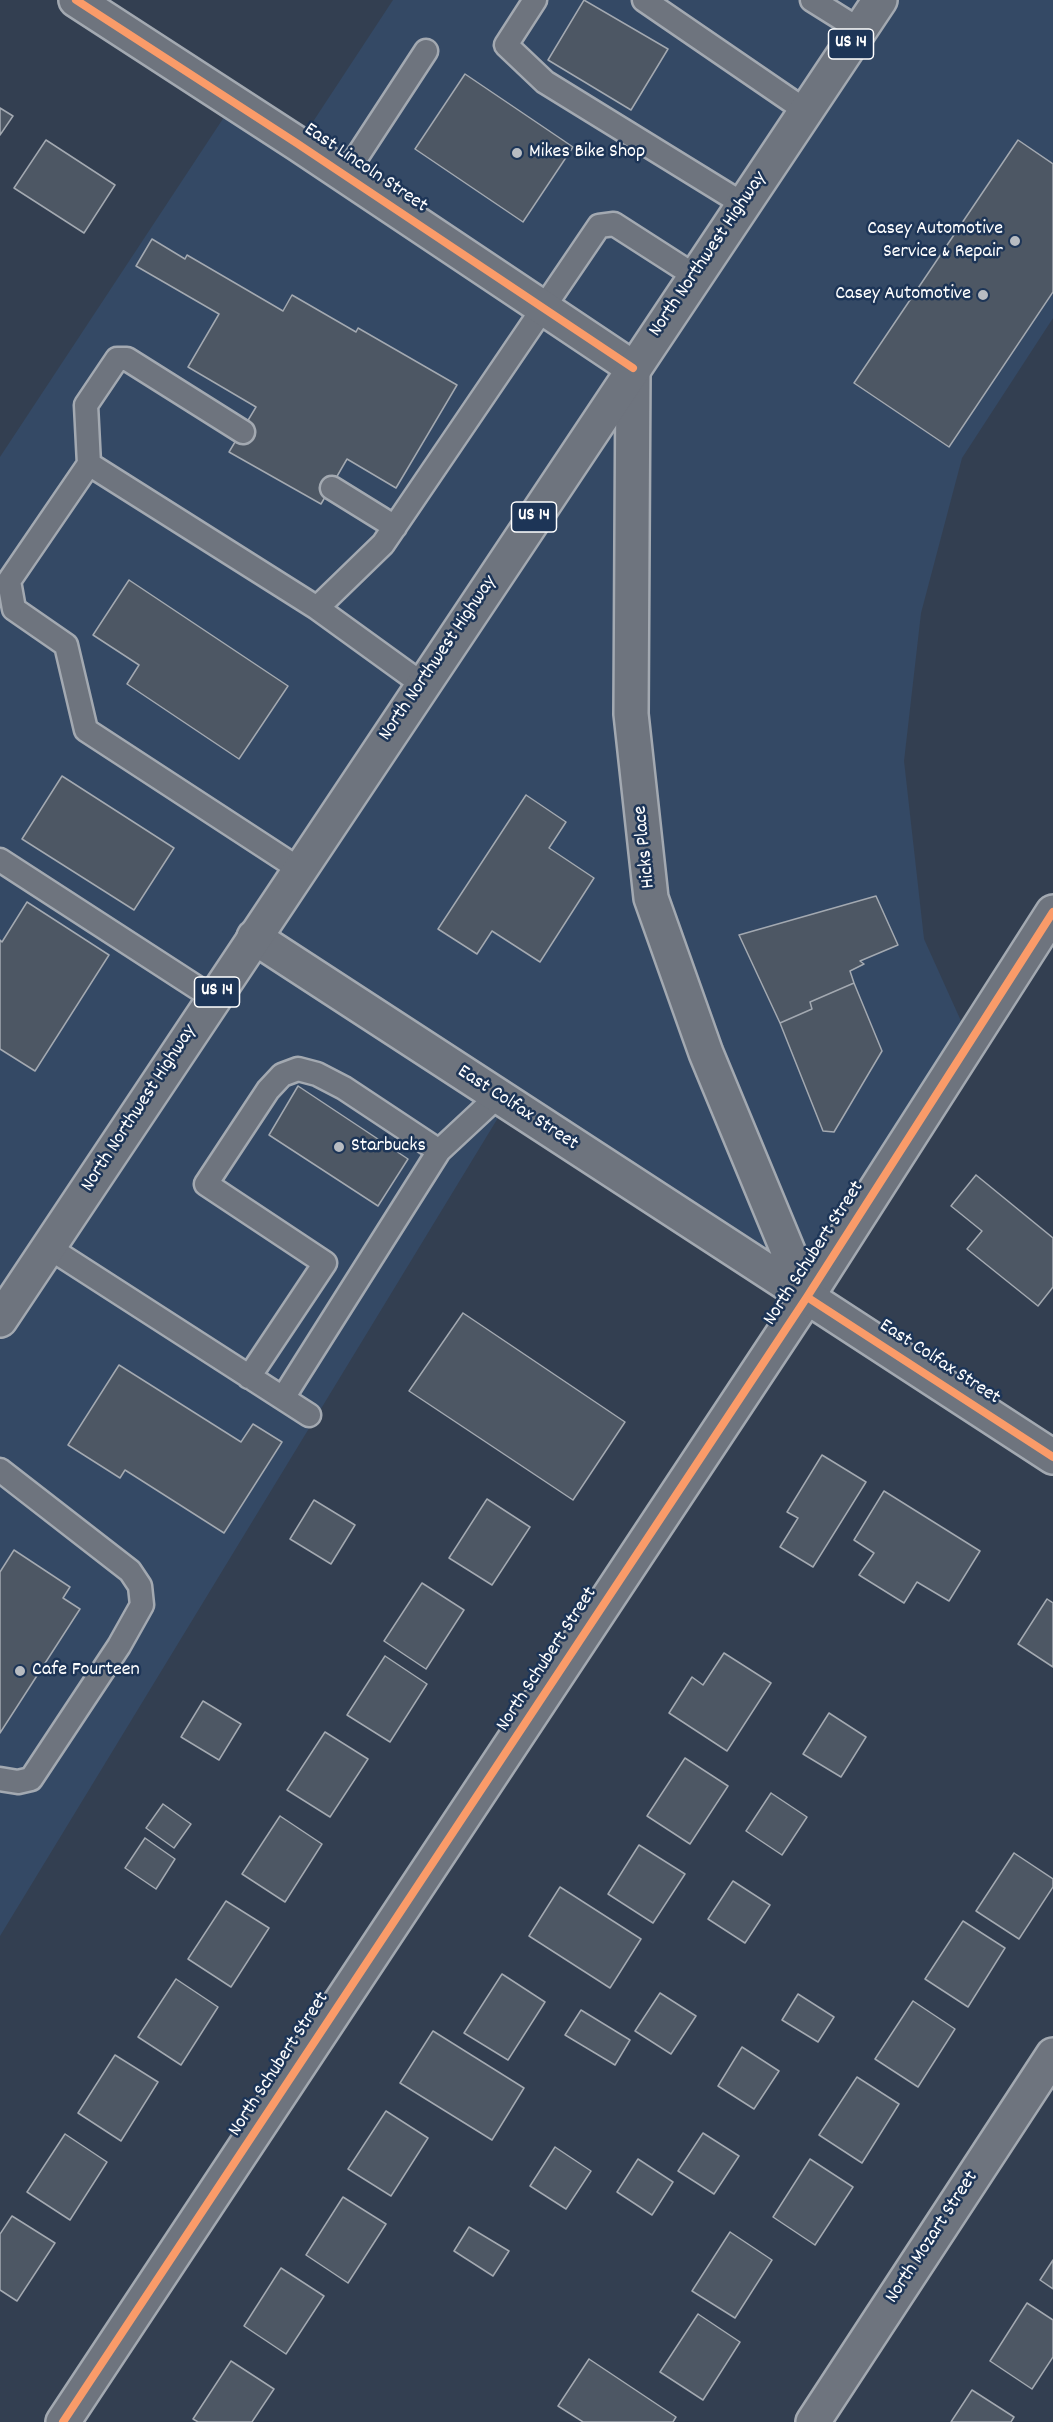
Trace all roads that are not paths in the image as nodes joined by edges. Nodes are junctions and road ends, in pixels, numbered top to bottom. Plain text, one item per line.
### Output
1 (76, 0) edge
2 (535, 0) edge
3 (644, 0) edge
4 (812, 0) edge
5 (880, 0) edge
6 (860, 30) junction
7 (426, 51) dead end
8 (806, 111) junction
9 (345, 175) junction
10 (743, 204) junction
11 (695, 276) junction
12 (542, 308) junction
13 (633, 368) junction
14 (243, 432) dead end
15 (89, 464) junction
16 (332, 488) dead end
17 (395, 527) junction
18 (317, 608) junction
19 (422, 684) junction
20 (0, 860) edge
21 (299, 869) junction
22 (1053, 912) edge
23 (254, 937) junction
24 (213, 998) junction
25 (498, 1096) junction
26 (439, 1151) junction
27 (48, 1248) junction
28 (807, 1297) junction
29 (0, 1320) edge
30 (249, 1377) junction
31 (283, 1398) junction
32 (309, 1415) dead end
33 (1053, 1457) edge
34 (0, 1470) edge
35 (0, 1779) edge
36 (1053, 2055) edge
37 (63, 2422) edge
38 (813, 2422) edge

1 - 9 street, East Lincoln Street
2 - 10 lane
3 - 8 lane
4 - 6 lane
5 - 6 street, North Northwest Highway / US 14
6 - 8 street, North Northwest Highway / US 14
7 - 9 lane
8 - 10 street, North Northwest Highway / US 14
9 - 12 street, East Lincoln Street
10 - 11 street, North Northwest Highway / US 14
11 - 12 lane
11 - 13 street, North Northwest Highway / US 14
12 - 13 street, East Lincoln Street
12 - 17 lane
13 - 19 street, North Northwest Highway / US 14
13 - 28 street, Hicks Place
14 - 15 lane
15 - 18 lane
15 - 21 lane
16 - 17 lane
17 - 18 lane
18 - 19 lane
19 - 21 street, North Northwest Highway / US 14
20 - 24 lane
21 - 23 street, North Northwest Highway / US 14
22 - 28 street, North Schubert Street
23 - 24 street, North Northwest Highway / US 14
23 - 25 street, East Colfax Street
24 - 27 street, North Northwest Highway / US 14
25 - 26 lane
25 - 28 street, East Colfax Street
26 - 30 lane
26 - 31 lane
27 - 29 street, North Northwest Highway / US 14
27 - 30 lane
28 - 33 street, East Colfax Street
28 - 37 street, North Schubert Street
30 - 31 lane
31 - 32 lane
34 - 35 lane
36 - 38 street, North Mozart Street

